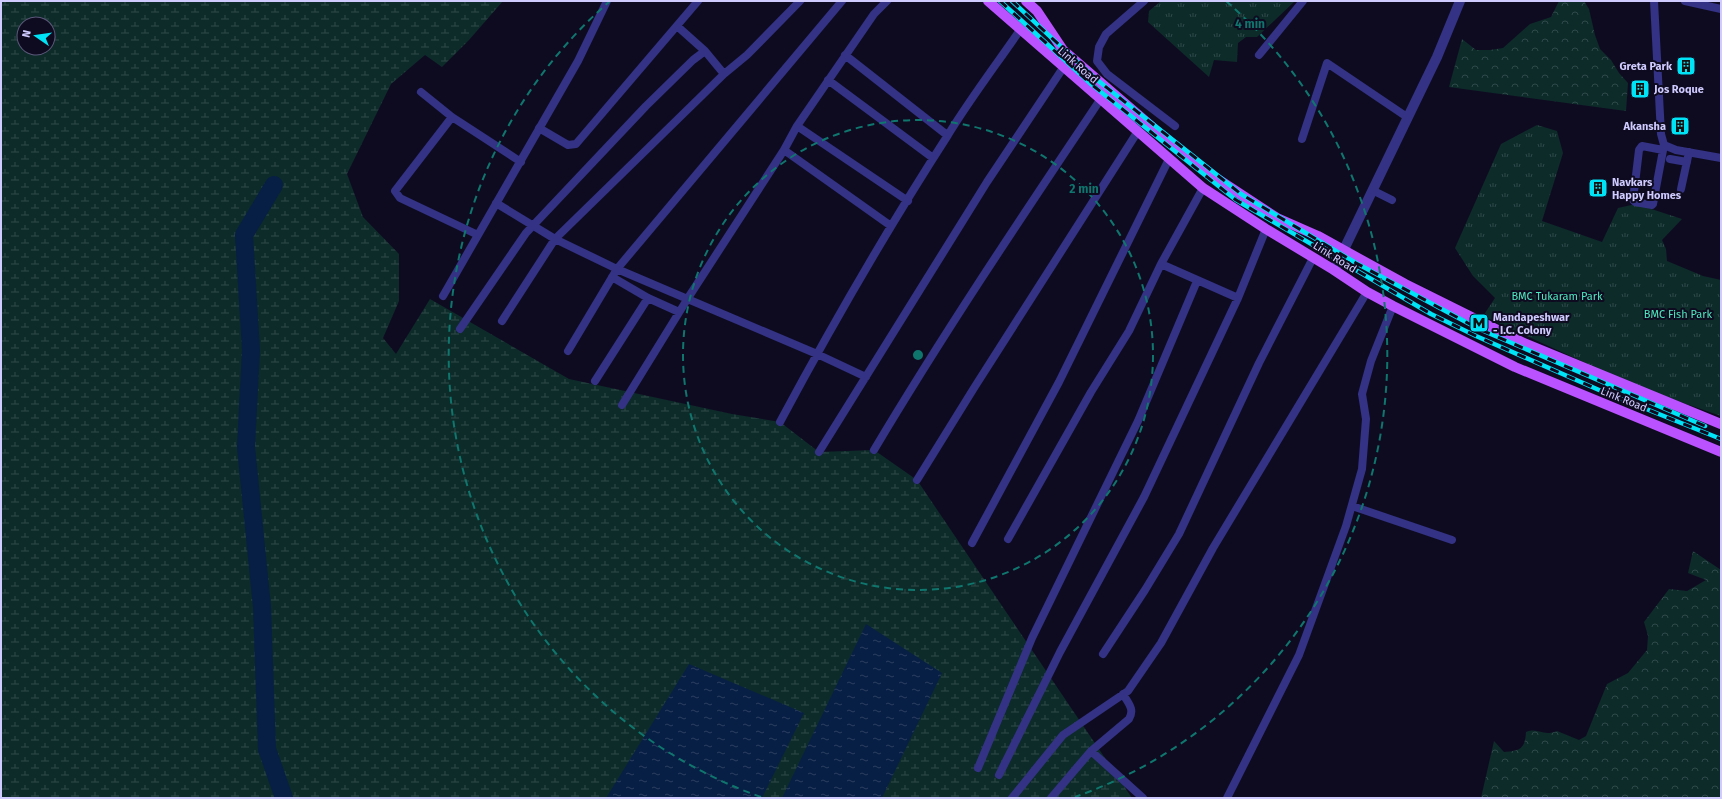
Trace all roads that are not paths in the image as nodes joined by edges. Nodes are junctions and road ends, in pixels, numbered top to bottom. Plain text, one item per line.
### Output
1 (607, 1) edge
2 (698, 1) edge
3 (842, 1) edge
4 (887, 1) edge
5 (988, 1) edge
6 (1026, 1) edge
7 (1144, 1) edge
8 (1303, 1) edge
9 (1460, 1) edge
10 (1654, 1) edge
11 (1685, 1) edge
12 (798, 2) edge
13 (1721, 9) edge
14 (677, 26) junction
15 (1020, 30) junction
16 (705, 50) junction
17 (845, 55) junction
18 (1259, 55) dead end
19 (1063, 68) junction
20 (724, 74) junction
21 (828, 80) junction
22 (421, 92) dead end
23 (1100, 100) junction
24 (1407, 116) junction
25 (452, 117) junction
26 (797, 126) junction
27 (1175, 126) dead end
28 (539, 128) junction
29 (1138, 131) junction
30 (948, 135) junction
31 (1302, 139) dead end
32 (1663, 148) junction
33 (784, 150) junction
34 (1689, 152) junction
35 (933, 158) junction
36 (1721, 158) edge
37 (1670, 159) dead end
38 (1169, 160) junction
39 (521, 162) junction
40 (1687, 162) junction
41 (1203, 188) junction
42 (1681, 189) dead end
43 (1372, 192) junction
44 (908, 201) junction
45 (1391, 202) dead end
46 (496, 203) junction
47 (534, 225) junction
48 (891, 226) junction
49 (1266, 229) junction
50 (478, 236) junction
51 (555, 239) junction
52 (1344, 250) junction
53 (1313, 258) junction
54 (1161, 264) junction
55 (616, 269) junction
56 (1334, 270) junction
57 (612, 278) junction
58 (1197, 281) junction
59 (1366, 292) junction
60 (443, 296) dead end
61 (648, 298) junction
62 (688, 298) junction
63 (1238, 298) junction
64 (1393, 306) junction
65 (679, 312) junction
66 (502, 321) dead end
67 (460, 329) dead end
68 (568, 351) dead end
69 (817, 354) junction
70 (866, 377) junction
71 (595, 381) dead end
72 (622, 406) dead end
73 (780, 422) dead end
74 (1721, 424) edge
75 (874, 450) dead end
76 (819, 452) dead end
77 (1721, 452) edge
78 (917, 480) dead end
79 (1352, 506) junction
80 (1008, 539) dead end
81 (1452, 540) dead end
82 (972, 543) dead end
83 (1103, 654) dead end
84 (1123, 694) junction
85 (1091, 751) junction
86 (978, 768) dead end
87 (1000, 775) dead end
88 (1012, 798) edge
89 (1051, 798) edge
90 (1143, 798) edge
91 (1227, 798) edge

1 - 28 street
2 - 14 street
3 - 55 street
4 - 17 street
5 - 15 main road, Link Road
6 - 52 main road, Link Road
7 - 27 street
8 - 18 street
9 - 24 street
10 - 32 street
11 - 13 street
12 - 20 street
14 - 16 street
14 - 28 street
15 - 19 main road, Link Road
15 - 30 street
16 - 20 street
16 - 47 street
17 - 21 street
17 - 30 street
19 - 23 main road, Link Road
19 - 70 street
20 - 51 street
21 - 26 street
21 - 35 street
22 - 25 street
23 - 29 main road, Link Road
23 - 75 street
24 - 31 street
24 - 43 street
25 - 39 street
25 - 50 street
26 - 33 street
26 - 44 street
28 - 39 street
29 - 38 main road, Link Road
29 - 78 street
30 - 35 street
32 - 32 street
32 - 34 street
33 - 48 street
33 - 62 street
34 - 36 street
34 - 40 street
35 - 44 street
37 - 40 street
38 - 41 main road, Link Road
38 - 82 street
39 - 46 street
40 - 42 street
41 - 49 main road, Link Road
41 - 54 street
43 - 45 street
43 - 52 street
44 - 48 street
46 - 47 street
46 - 50 street
47 - 51 street
47 - 67 street
48 - 69 street
49 - 53 main road, Link Road
49 - 63 street
50 - 60 street
51 - 55 street
51 - 66 street
52 - 56 street
52 - 74 main road, Link Road
53 - 56 main road, Link Road
53 - 83 street
54 - 58 street
54 - 80 street
55 - 57 street
55 - 62 street
56 - 59 main road, Link Road
57 - 61 street
57 - 68 street
58 - 63 street
58 - 86 street
59 - 64 main road, Link Road
59 - 84 street
61 - 65 street
61 - 71 street
62 - 65 street
62 - 69 street
63 - 87 street
64 - 77 main road, Link Road
64 - 79 street
65 - 72 street
69 - 70 street
69 - 73 street
70 - 76 street
79 - 81 street
79 - 91 street
84 - 85 street
84 - 88 street
85 - 89 street
85 - 90 street

